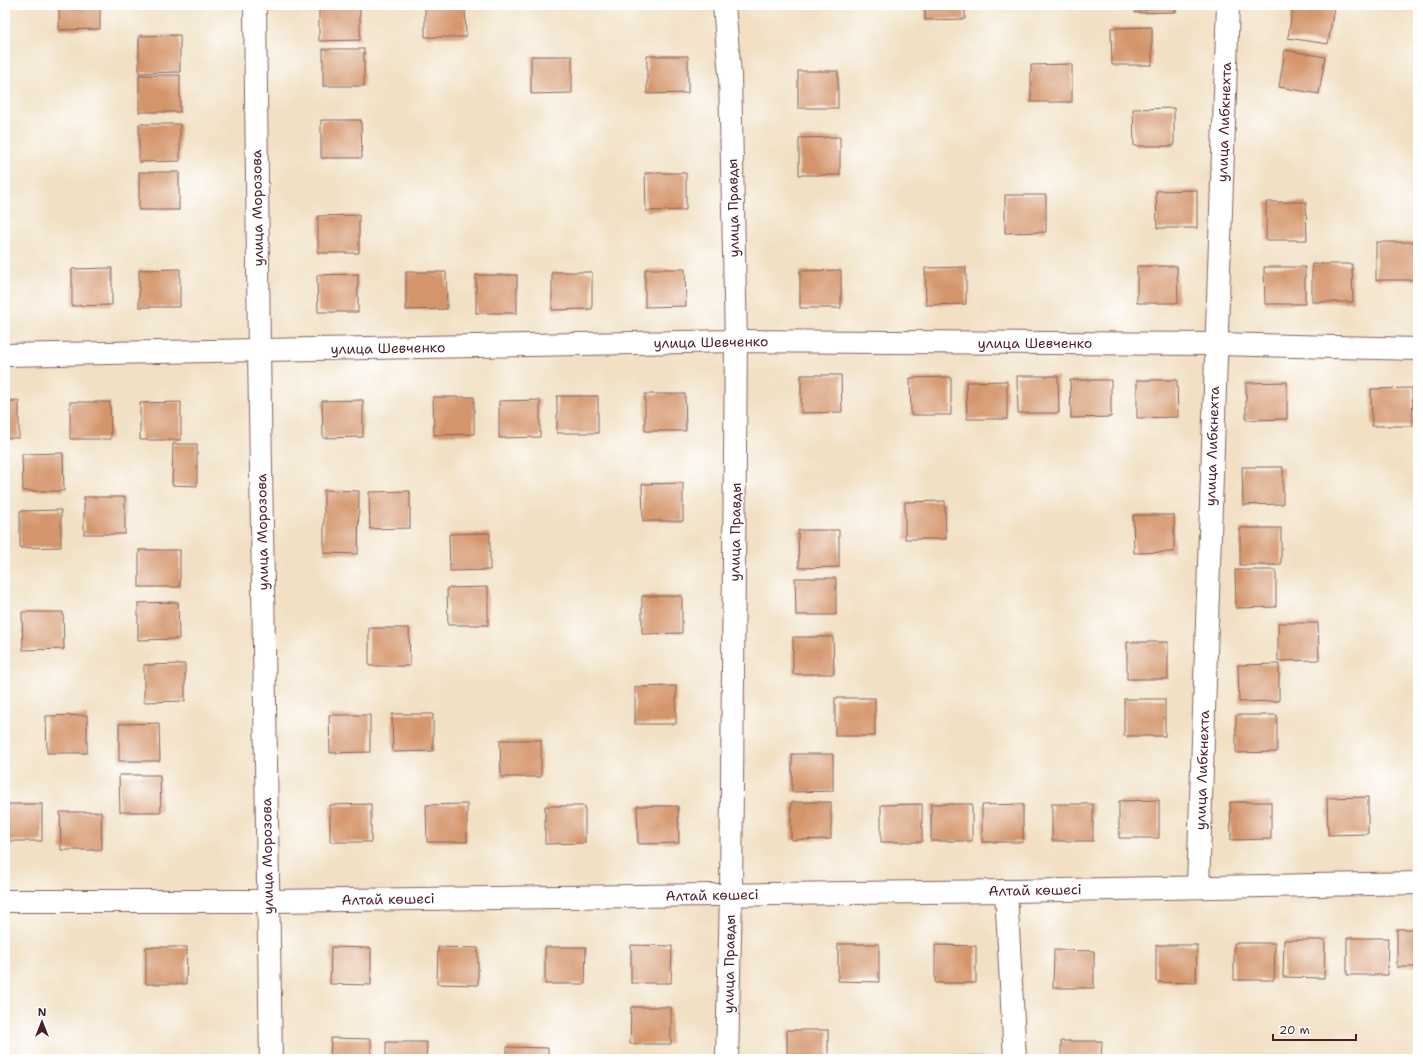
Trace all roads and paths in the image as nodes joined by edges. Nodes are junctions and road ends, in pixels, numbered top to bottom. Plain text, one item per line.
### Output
1 (255, 5) edge
2 (724, 5) edge
3 (1228, 5) edge
4 (736, 341) junction
5 (1216, 344) junction
6 (1418, 349) edge
7 (259, 351) junction
8 (5, 355) edge
9 (1418, 883) edge
10 (1198, 887) junction
11 (1006, 891) junction
12 (731, 894) junction
13 (5, 901) edge
14 (268, 901) junction
15 (271, 1059) edge
16 (727, 1059) edge
17 (1015, 1059) edge

1 - 7 street, улица Морозова
2 - 4 street, улица Правды
3 - 5 street, улица Либкнехта
4 - 5 street, улица Шевченко
4 - 7 street, улица Шевченко
4 - 12 street, улица Правды
5 - 6 street, улица Шевченко
5 - 10 street, улица Либкнехта
7 - 8 street, улица Шевченко
7 - 14 street, улица Морозова
9 - 10 street, Алтай көшесі
10 - 11 street, Алтай көшесі
11 - 12 street, Алтай көшесі
11 - 17 street
12 - 14 street, Алтай көшесі
12 - 16 street, улица Правды
13 - 14 street, Алтай көшесі
14 - 15 street, улица Морозова

